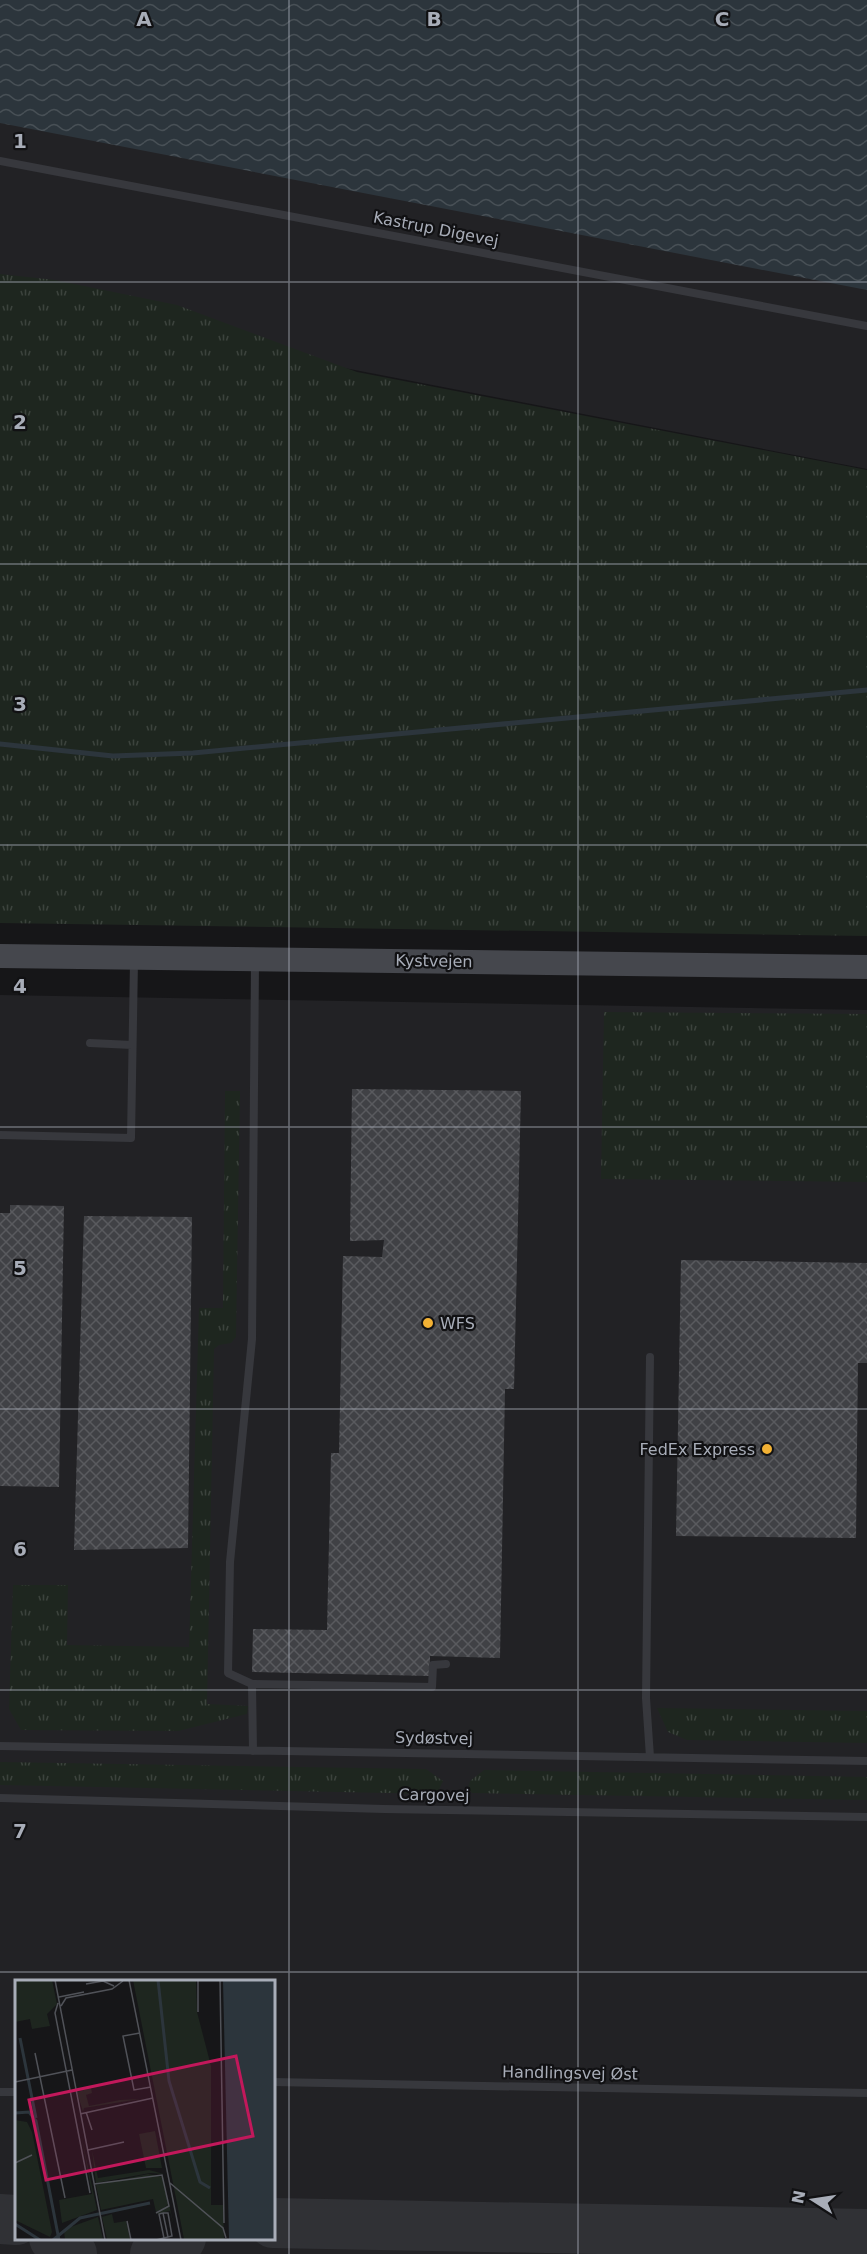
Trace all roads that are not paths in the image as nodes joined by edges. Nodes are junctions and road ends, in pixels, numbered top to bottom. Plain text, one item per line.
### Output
1 (0, 161) edge
2 (867, 326) edge
3 (0, 956) edge
4 (134, 957) junction
5 (255, 958) junction
6 (867, 967) edge
7 (90, 1043) dead end
8 (132, 1045) junction
9 (0, 1135) edge
10 (650, 1357) dead end
11 (446, 1664) dead end
12 (252, 1684) junction
13 (0, 1746) edge
14 (253, 1751) junction
15 (650, 1757) junction
16 (867, 1761) edge
17 (0, 1798) edge
18 (867, 1817) edge
19 (274, 2082) edge
20 (867, 2093) edge

1 - 2 lane, Kastrup Digevej
3 - 4 street, Kystvejen
4 - 5 street, Kystvejen
4 - 8 lane
5 - 6 street, Kystvejen
5 - 12 lane
7 - 8 lane
8 - 9 lane
10 - 15 lane
11 - 12 lane
12 - 14 lane
13 - 14 lane, Sydøstvej
14 - 15 lane, Sydøstvej
15 - 16 lane, Sydøstvej
17 - 18 lane, Cargovej
19 - 20 lane, Handlingsvej Øst

